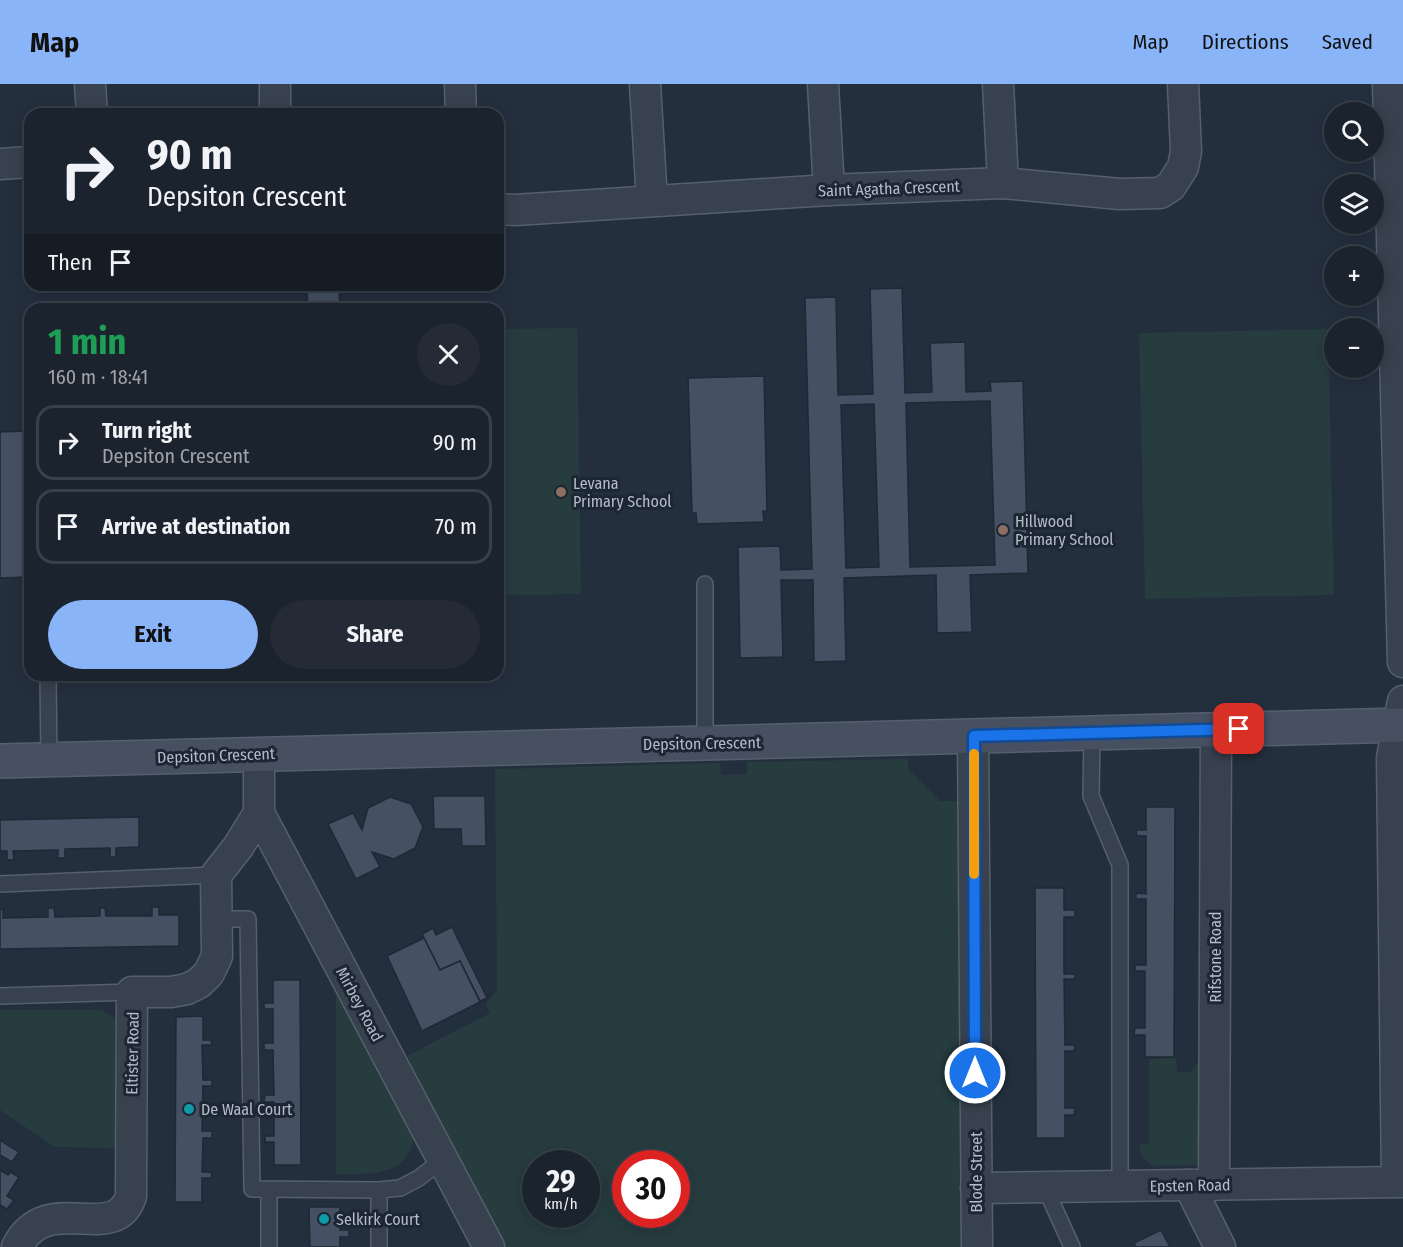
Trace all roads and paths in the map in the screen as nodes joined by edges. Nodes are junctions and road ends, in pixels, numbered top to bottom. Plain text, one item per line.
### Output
1 (90, 84) edge
2 (275, 84) edge
3 (460, 84) edge
4 (645, 84) edge
5 (823, 84) edge
6 (998, 84) edge
7 (1183, 84) edge
8 (1388, 84) edge
9 (92, 108) edge
10 (275, 108) edge
11 (461, 108) edge
12 (24, 162) edge
13 (0, 164) edge
14 (1396, 167) edge
15 (1003, 183) junction
16 (829, 190) junction
17 (652, 201) junction
18 (504, 209) edge
19 (1402, 583) edge
20 (705, 584) dead end
21 (1403, 662) edge
22 (48, 681) edge
23 (1401, 717) edge
24 (1216, 730) junction
25 (1092, 734) junction
26 (974, 736) junction
27 (705, 744) junction
28 (259, 754) junction
29 (49, 759) junction
30 (0, 761) edge
31 (259, 813) junction
32 (216, 875) junction
33 (0, 884) edge
34 (217, 919) junction
35 (132, 992) junction
36 (0, 996) edge
37 (442, 1160) junction
38 (1400, 1182) edge
39 (1201, 1185) junction
40 (1120, 1186) junction
41 (1045, 1187) junction
42 (976, 1188) junction
43 (269, 1190) junction
44 (379, 1190) junction
45 (17, 1247) edge
46 (269, 1247) edge
47 (379, 1247) edge
48 (489, 1247) edge
49 (977, 1247) edge
50 (1072, 1247) edge
51 (1220, 1247) edge

1 - 9 street
2 - 10 street
3 - 11 street
4 - 17 street
5 - 16 street
6 - 15 street
7 - 15 street, Saint Agatha Crescent
8 - 14 street
12 - 13 street
14 - 19 street
15 - 16 street, Saint Agatha Crescent
16 - 17 street, Saint Agatha Crescent
17 - 18 street, Saint Agatha Crescent
19 - 21 street
20 - 27 lane
22 - 29 lane
23 - 24 street, Depsiton Crescent
23 - 38 street
24 - 25 street, Depsiton Crescent
24 - 39 street, Rifstone Road
25 - 26 street, Depsiton Crescent
25 - 40 lane
26 - 27 street, Depsiton Crescent
26 - 42 street, Blode Street
27 - 28 street, Depsiton Crescent
28 - 29 street, Depsiton Crescent
28 - 31 street, Mirbey Road
29 - 30 street, Depsiton Crescent
31 - 32 street
31 - 37 street, Mirbey Road
32 - 33 lane
32 - 34 street, Eltister Road
34 - 35 street, Eltister Road
34 - 43 lane
35 - 36 lane
35 - 45 street, Eltister Road
37 - 44 lane
37 - 48 street, Mirbey Road
38 - 39 street, Epsten Road
39 - 40 street, Epsten Road
39 - 51 street
40 - 41 street, Epsten Road
41 - 42 street, Epsten Road
41 - 50 lane
42 - 49 street, Blode Street
43 - 44 lane
43 - 46 lane
44 - 47 lane

